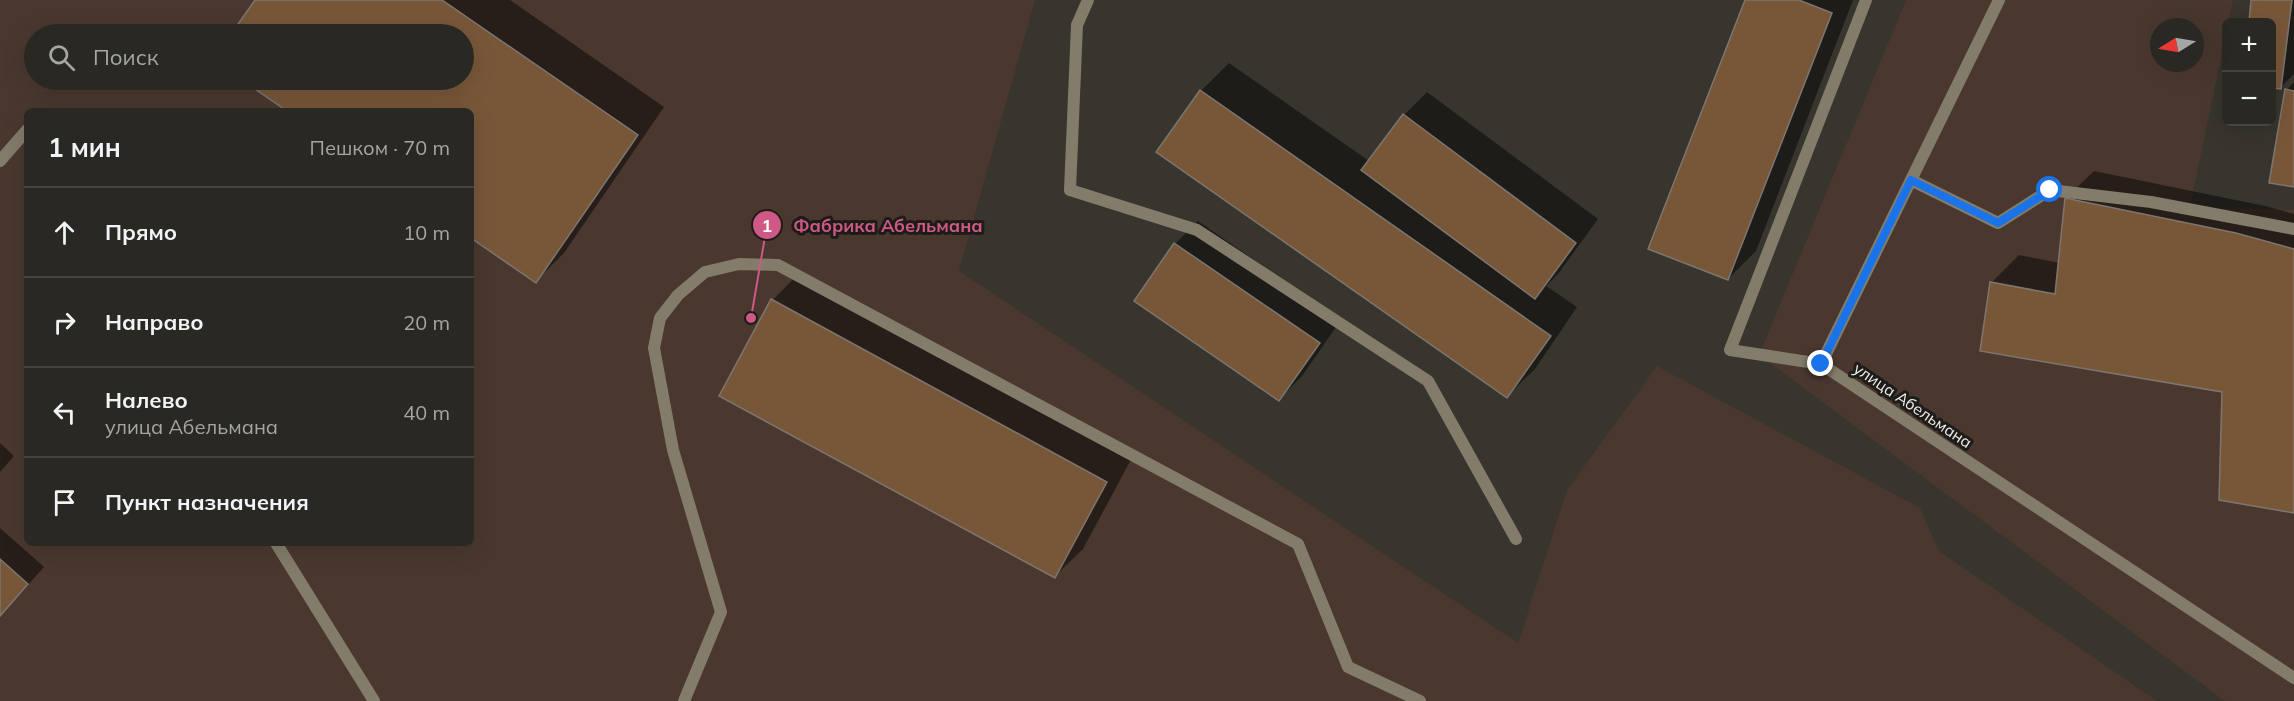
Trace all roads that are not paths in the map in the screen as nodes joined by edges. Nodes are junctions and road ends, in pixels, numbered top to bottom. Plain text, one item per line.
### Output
1 (1088, 0) edge
2 (1866, 0) edge
3 (1999, 0) edge
4 (24, 133) edge
5 (0, 161) edge
6 (1911, 180) junction
7 (2294, 230) edge
8 (1821, 364) junction
9 (1516, 539) dead end
10 (278, 546) edge
11 (2294, 678) edge
12 (374, 701) edge
13 (684, 701) edge
14 (1420, 701) edge

1 - 9 street
2 - 8 street
3 - 6 street
4 - 5 street
6 - 7 street
6 - 8 street
8 - 11 street, улица Абельмана
10 - 12 street
13 - 14 street

